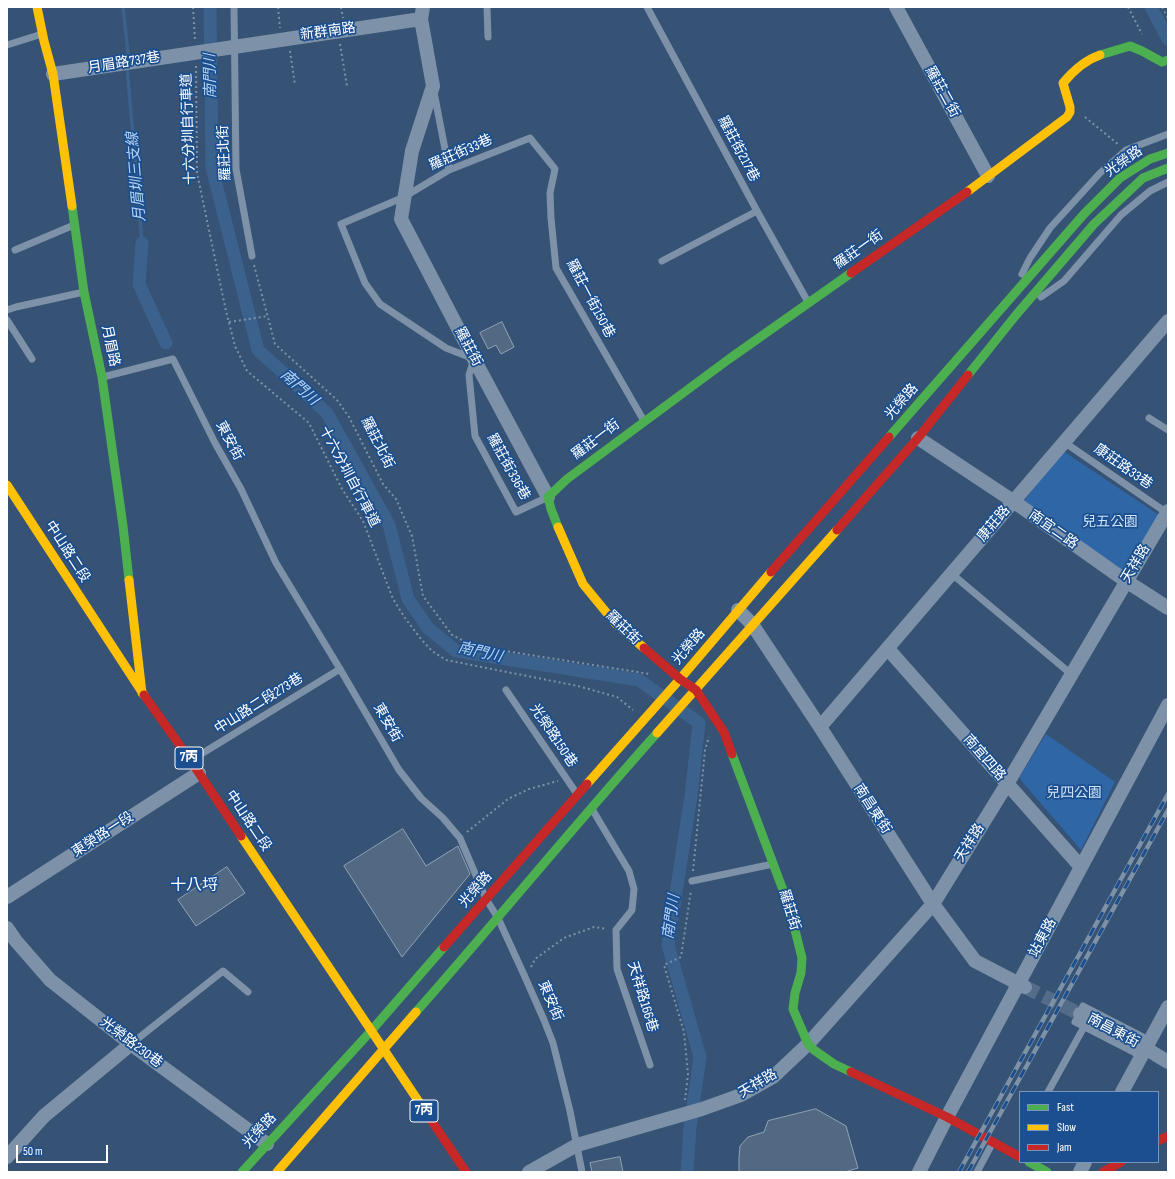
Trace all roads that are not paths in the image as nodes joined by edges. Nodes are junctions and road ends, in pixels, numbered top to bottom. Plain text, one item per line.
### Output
1 (37, 7) edge
2 (234, 7) edge
3 (487, 7) edge
4 (647, 7) edge
5 (896, 7) edge
6 (422, 13) edge
7 (43, 34) junction
8 (488, 36) dead end
9 (7, 45) edge
10 (231, 47) junction
11 (199, 52) joint
12 (1165, 61) edge
13 (53, 74) junction
14 (433, 86) junction
15 (1168, 134) edge
16 (530, 138) joint
17 (1168, 153) edge
18 (1168, 168) edge
19 (449, 170) junction
20 (988, 176) junction
21 (1168, 182) edge
22 (404, 197) junction
23 (757, 211) junction
24 (74, 225) junction
25 (15, 250) dead end
26 (252, 256) road end
27 (662, 261) dead end
28 (84, 292) junction
29 (808, 303) junction
30 (1006, 304) junction
31 (7, 310) edge
32 (1016, 315) junction
33 (7, 320) edge
34 (1168, 322) edge
35 (32, 359) dead end
36 (474, 359) junction
37 (102, 377) junction
38 (1149, 418) dead end
39 (644, 422) junction
40 (1168, 430) edge
41 (918, 438) junction
42 (1064, 442) junction
43 (7, 485) edge
44 (548, 497) junction
45 (1013, 501) junction
46 (1167, 512) edge
47 (952, 574) junction
48 (1126, 581) junction
49 (1168, 608) edge
50 (738, 610) junction
51 (752, 624) junction
52 (888, 649) junction
53 (340, 669) junction
54 (1071, 674) junction
55 (680, 679) junction
56 (506, 690) dead end
57 (696, 690) junction
58 (142, 693) junction
59 (1168, 705) edge
60 (820, 727) junction
61 (191, 761) junction
62 (199, 773) junction
63 (1007, 784) junction
64 (578, 796) junction
65 (591, 807) junction
66 (773, 864) junction
67 (1081, 867) junction
68 (692, 881) road end
69 (7, 897) edge
70 (486, 899) junction
71 (933, 904) junction
72 (498, 918) junction
73 (7, 928) edge
74 (1022, 985) junction
75 (248, 992) dead end
76 (1168, 1007) edge
77 (1082, 1021) joint
78 (371, 1031) junction
79 (131, 1044) junction
80 (808, 1044) junction
81 (1145, 1048) junction
82 (383, 1050) junction
83 (1168, 1062) edge
84 (650, 1065) dead end
85 (1048, 1091) edge
86 (1123, 1091) edge
87 (947, 1117) junction
88 (1168, 1136) edge
89 (1159, 1140) edge
90 (993, 1142) junction
91 (267, 1144) junction
92 (577, 1145) junction
93 (1017, 1153) edge
94 (7, 1157) edge
95 (1031, 1163) edge
96 (1084, 1163) edge
97 (1119, 1163) edge
98 (283, 1170) edge
99 (242, 1172) edge
100 (466, 1172) edge
101 (529, 1172) edge
102 (582, 1172) edge
103 (920, 1172) edge
104 (977, 1172) edge
105 (1047, 1172) edge
106 (1080, 1172) edge
107 (1103, 1172) edge

1 - 7 street, 月眉路
2 - 10 lane
3 - 8 lane
4 - 23 lane, 羅莊街217巷
5 - 20 street, 羅莊二街
6 - 10 street, 新群南路
6 - 14 street, 羅莊街
7 - 9 lane
7 - 13 street, 月眉路
10 - 11 street, 新群南路
10 - 26 lane, 羅莊北街
11 - 13 street, 月眉路737巷
12 - 20 street, 羅莊一街
13 - 24 street, 月眉路
14 - 19 lane
14 - 22 street, 羅莊街
15 - 30 lane
16 - 19 lane, 羅莊街33巷
16 - 39 lane, 羅莊一街150巷
17 - 30 street, 光榮路
18 - 32 street, 光榮路
19 - 22 lane, 羅莊街33巷
20 - 29 street, 羅莊一街
21 - 32 lane
22 - 36 street, 羅莊街
22 - 36 lane
23 - 27 lane
23 - 29 lane, 羅莊街217巷
24 - 25 lane
24 - 28 street, 月眉路
28 - 31 lane
28 - 37 street, 月眉路
29 - 39 street, 羅莊一街
30 - 50 street, 光榮路
32 - 41 street, 光榮路
33 - 35 lane
34 - 42 street, 康莊路
36 - 44 street, 羅莊街
36 - 44 lane, 羅莊街336巷
37 - 53 lane, 東安街
37 - 58 street, 月眉路
38 - 40 lane
39 - 44 street, 羅莊一街
41 - 45 street, 南宜二路
41 - 51 street, 光榮路
42 - 45 street, 康莊路
42 - 46 lane, 康莊路33巷
43 - 58 street, 中山路二段 / 7丙
44 - 55 street, 羅莊街
45 - 47 street, 康莊路
45 - 48 street, 南宜二路
46 - 48 street, 天祥路
47 - 52 street, 康莊路
47 - 54 lane
48 - 49 street, 南宜二路
48 - 54 street, 天祥路
50 - 51 street, 南昌東街
50 - 55 street, 光榮路
51 - 57 street, 光榮路
51 - 60 street, 南昌東街
52 - 60 street, 康莊路
52 - 63 street, 南宜四路
53 - 61 lane, 中山路二段273巷
53 - 70 lane, 東安街
54 - 63 street, 天祥路
55 - 57 street, 羅莊街
55 - 64 street, 光榮路
56 - 64 lane, 光榮路150巷
57 - 65 street, 光榮路
57 - 66 street, 羅莊街
58 - 61 street, 中山路二段 / 7丙
59 - 67 street, 站東路
60 - 71 street, 南昌東街
61 - 62 street, 中山路二段 / 7丙
62 - 69 street, 東榮路一段
62 - 78 street, 中山路二段 / 7丙
63 - 67 street, 南宜四路
63 - 71 street, 天祥路
64 - 70 street, 光榮路
65 - 72 street, 光榮路
65 - 84 lane, 天祥路166巷
66 - 68 lane
66 - 80 street, 羅莊街
67 - 74 street, 站東路
70 - 72 lane, 東安街
70 - 78 street, 光榮路
71 - 74 street, 南昌東街
71 - 80 street, 天祥路
72 - 82 street, 光榮路
72 - 92 lane, 東安街
73 - 79 street, 光榮路230巷
74 - 87 street, 站東路
75 - 79 lane
76 - 81 street
77 - 81 street, 南昌東街
77 - 85 lane
78 - 82 street, 中山路二段 / 7丙
78 - 91 street, 光榮路
79 - 91 street, 光榮路230巷
79 - 94 street
80 - 87 street, 羅莊街
80 - 92 street, 天祥路
81 - 83 street, 南昌東街
81 - 86 street
82 - 98 street, 光榮路
82 - 100 street, 中山路二段 / 7丙
87 - 90 street, 羅莊街
87 - 103 street, 站東路
88 - 89 street
90 - 93 street, 羅莊街
90 - 104 lane
91 - 99 street, 光榮路
92 - 101 street
92 - 102 lane, 東安街
95 - 105 street
96 - 106 street
97 - 107 street

